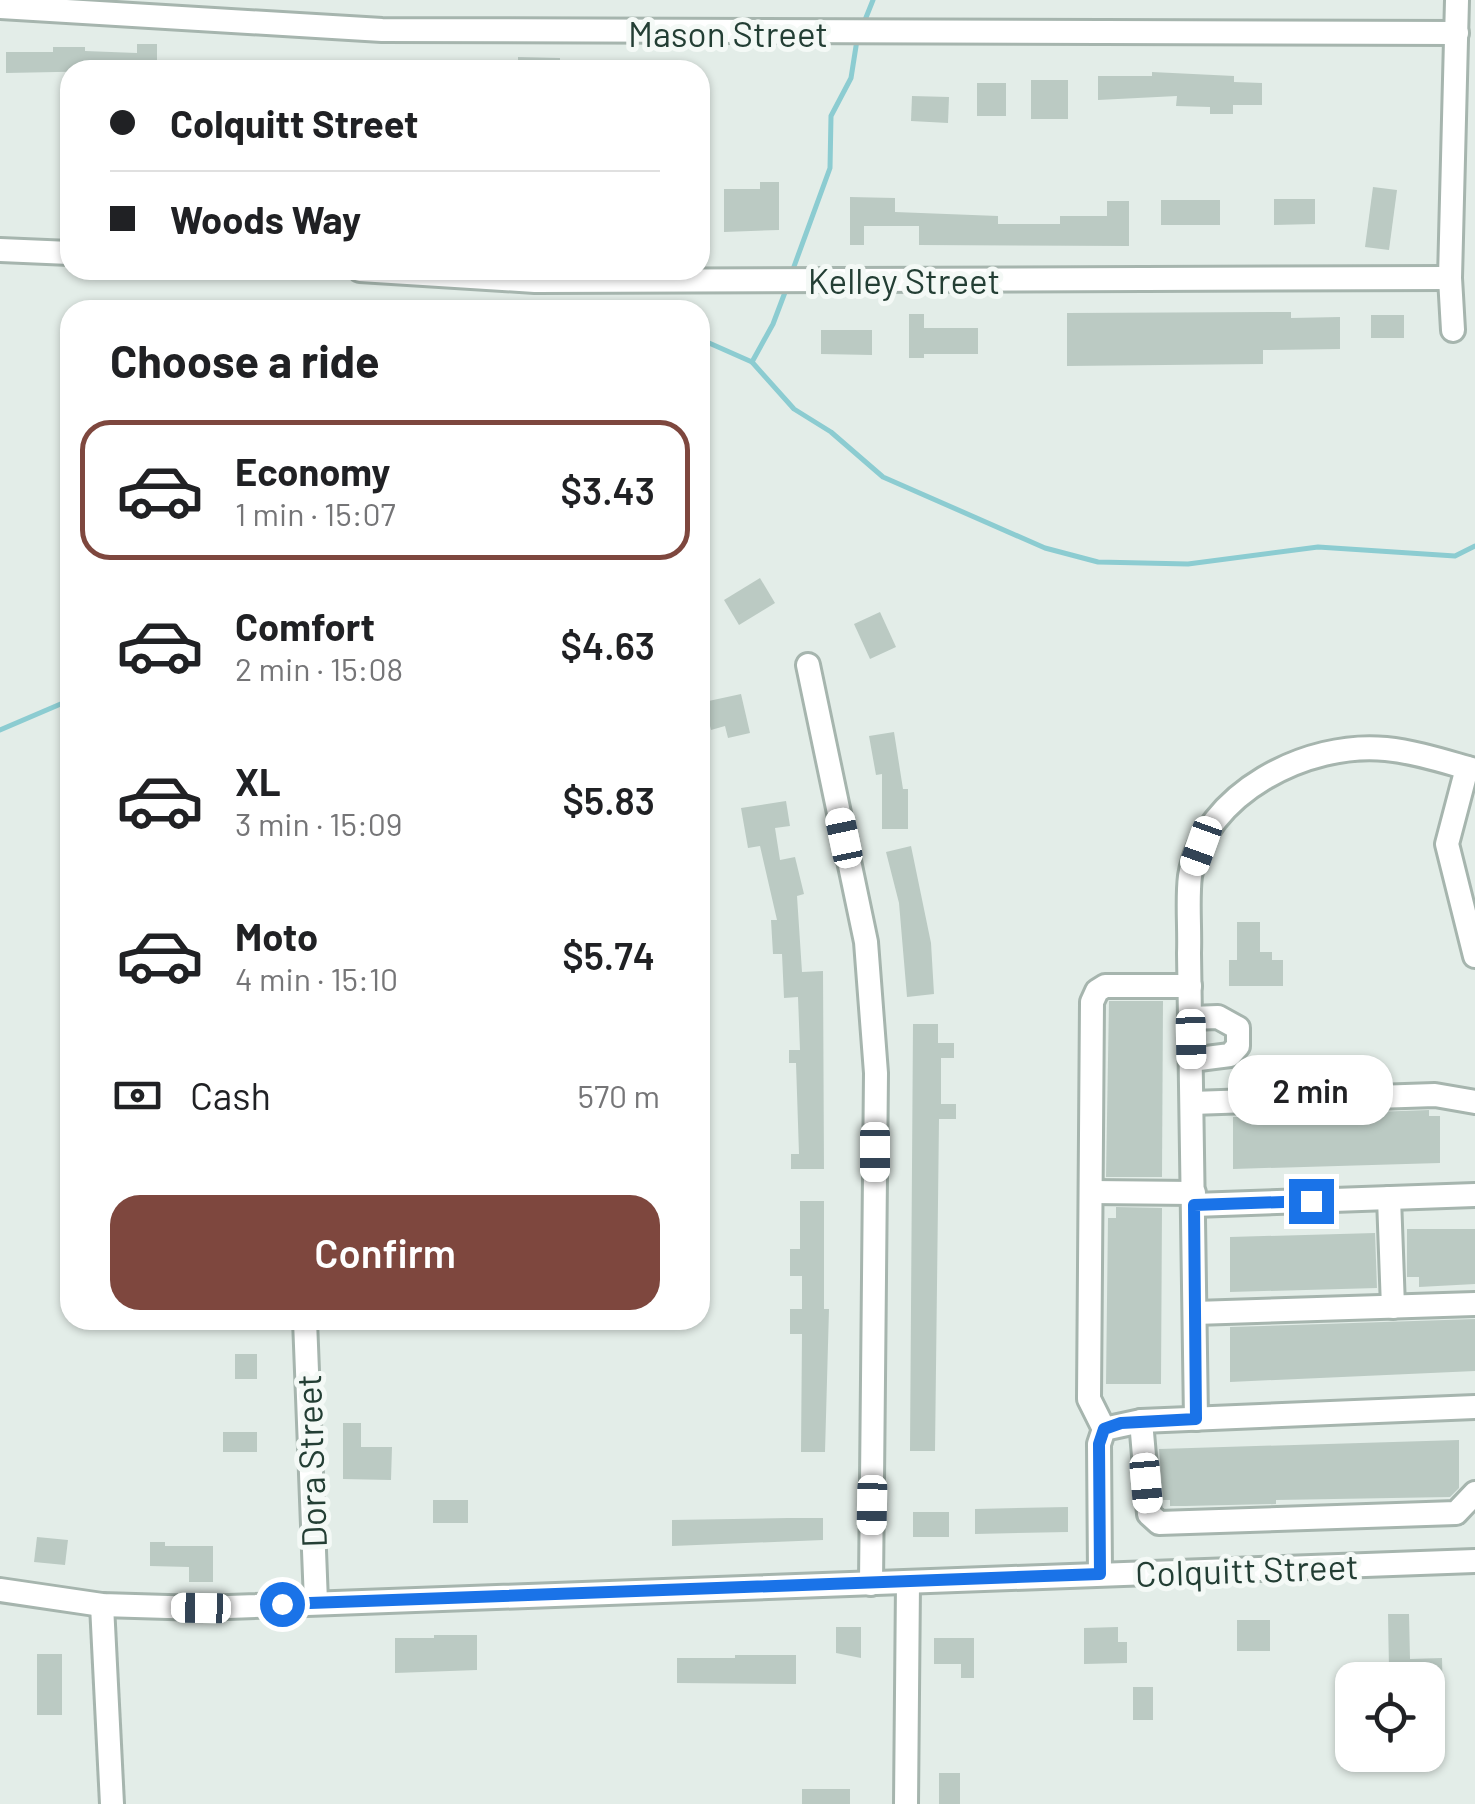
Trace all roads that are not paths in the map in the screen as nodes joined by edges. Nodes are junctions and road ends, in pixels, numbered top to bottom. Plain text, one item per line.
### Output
1 (1457, 0) edge
2 (0, 7) edge
3 (1457, 33) junction
4 (0, 250) edge
5 (60, 253) edge
6 (1450, 278) junction
7 (519, 280) edge
8 (1453, 330) dead end
9 (808, 665) dead end
10 (1471, 769) edge
11 (1475, 956) edge
12 (1190, 986) junction
13 (1191, 1018) junction
14 (1191, 1060) junction
15 (1475, 1102) edge
16 (1192, 1103) junction
17 (1090, 1192) junction
18 (1475, 1195) edge
19 (1389, 1198) junction
20 (1194, 1199) junction
21 (1475, 1304) edge
22 (1393, 1307) junction
23 (1195, 1313) junction
24 (305, 1330) edge
25 (1475, 1407) edge
26 (1196, 1419) junction
27 (1141, 1421) junction
28 (1104, 1429) junction
29 (1475, 1493) edge
30 (1475, 1560) edge
31 (1100, 1574) junction
32 (908, 1583) junction
33 (871, 1584) junction
34 (0, 1590) edge
35 (316, 1602) junction
36 (102, 1605) junction
37 (112, 1804) edge
38 (906, 1804) edge

1 - 3 street
2 - 3 street, Mason Street
3 - 6 street
4 - 5 street
6 - 7 street, Kelley Street
6 - 8 street
9 - 33 street
10 - 11 street
10 - 12 street
12 - 13 street
12 - 17 street
13 - 14 street
13 - 14 street
14 - 16 street
15 - 16 street
16 - 20 street
17 - 20 street
17 - 28 street
18 - 19 street
19 - 20 street
19 - 22 street
20 - 23 street
21 - 22 street
22 - 23 street
23 - 26 street
24 - 35 street, Dora Street
25 - 26 street
26 - 27 street
27 - 28 street
27 - 29 street
28 - 31 street
30 - 31 street, Colquitt Street
31 - 32 street, Colquitt Street
32 - 33 street, Colquitt Street
32 - 38 street
33 - 35 street, Colquitt Street
34 - 36 street, Colquitt Street
35 - 36 street, Colquitt Street
36 - 37 street

